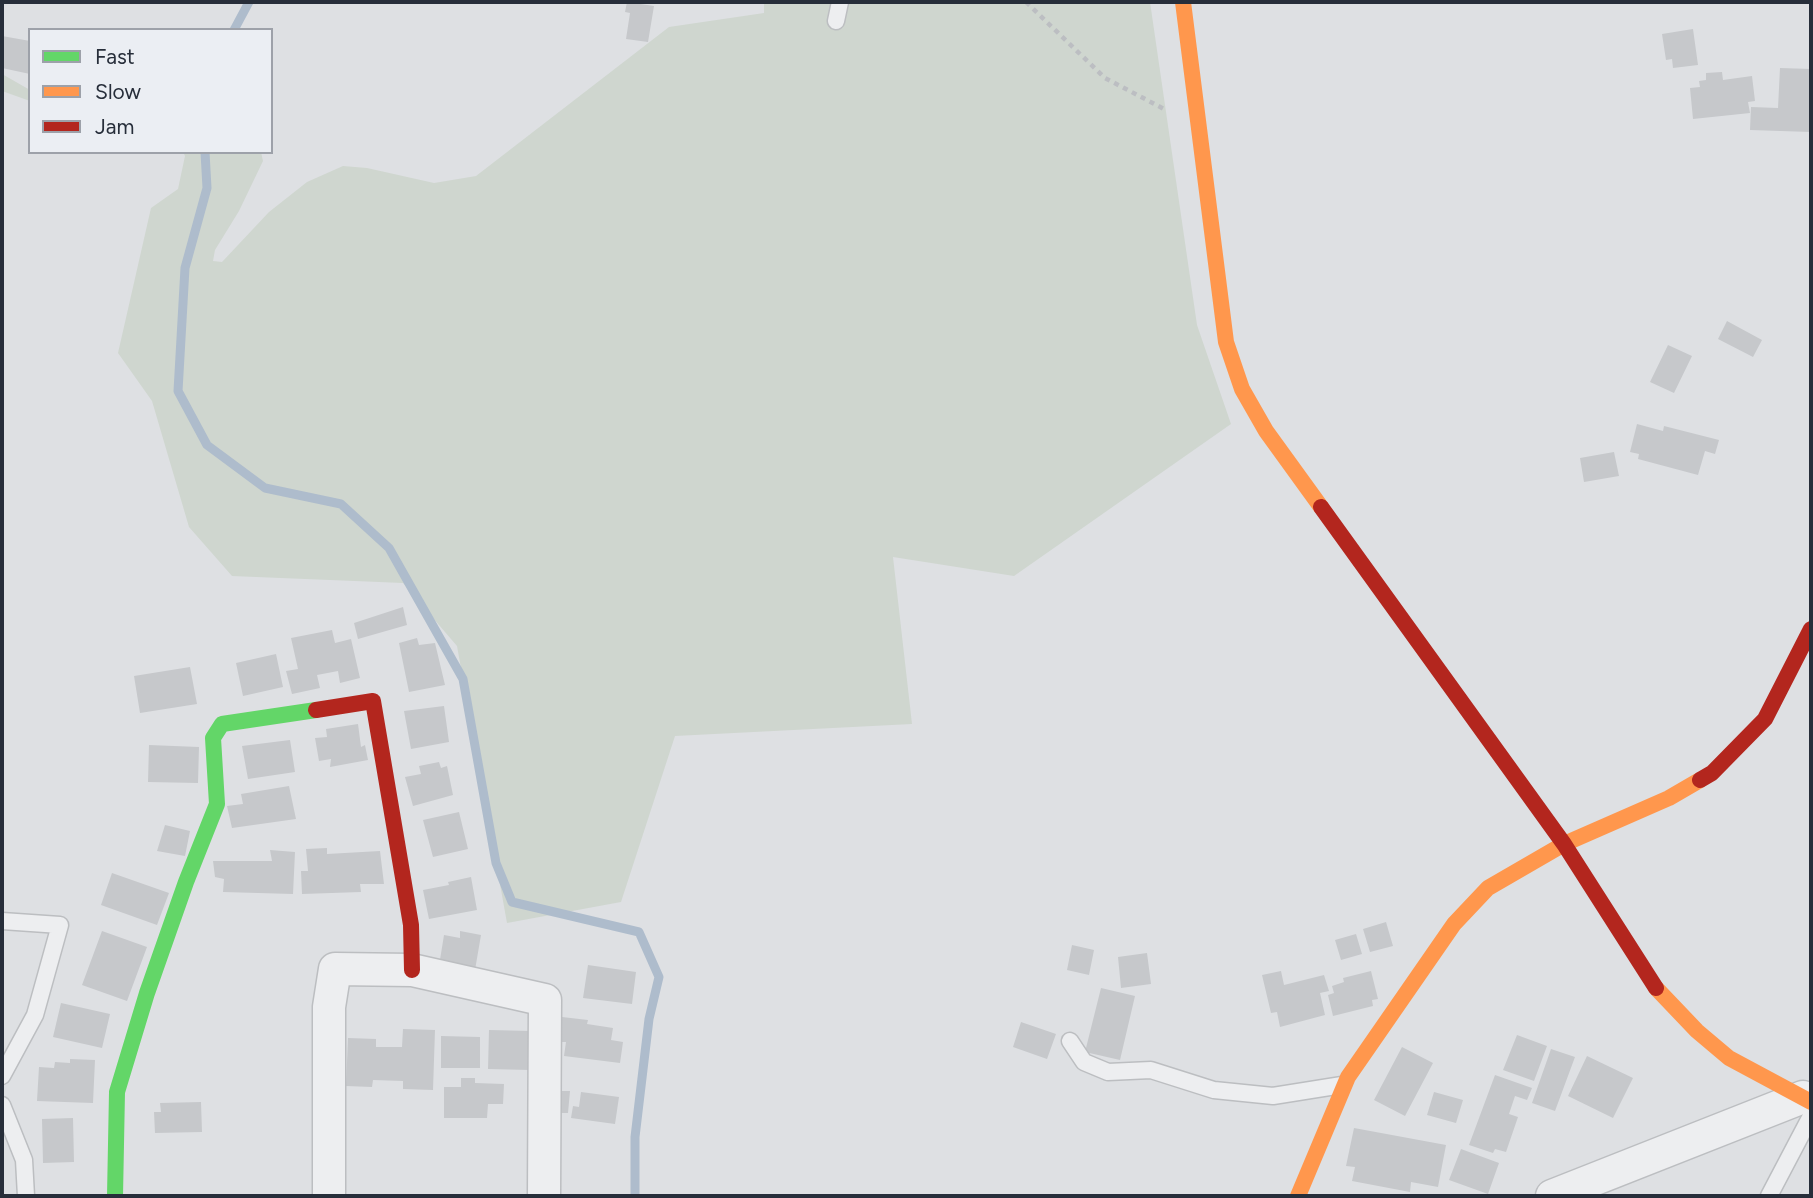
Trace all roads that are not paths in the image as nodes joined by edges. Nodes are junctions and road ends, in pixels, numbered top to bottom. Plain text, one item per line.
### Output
1 (840, 2) edge
2 (1183, 2) edge
3 (836, 21) dead end
4 (1811, 629) edge
5 (1805, 657) edge
6 (1564, 844) junction
7 (2, 921) edge
8 (412, 970) junction
9 (1070, 1041) dead end
10 (2, 1076) edge
11 (1345, 1085) junction
12 (2, 1105) edge
13 (1809, 1105) edge
14 (26, 1196) edge
15 (115, 1196) edge
16 (329, 1196) edge
17 (544, 1196) edge
18 (1298, 1196) edge
19 (1552, 1196) edge
20 (1769, 1196) edge

1 - 3 lane
2 - 6 street
4 - 5 street
5 - 6 street
6 - 11 street
6 - 13 street
7 - 10 lane
8 - 15 street
8 - 16 street
8 - 17 street
9 - 11 lane
11 - 18 street
12 - 14 lane
13 - 19 street
13 - 20 lane

